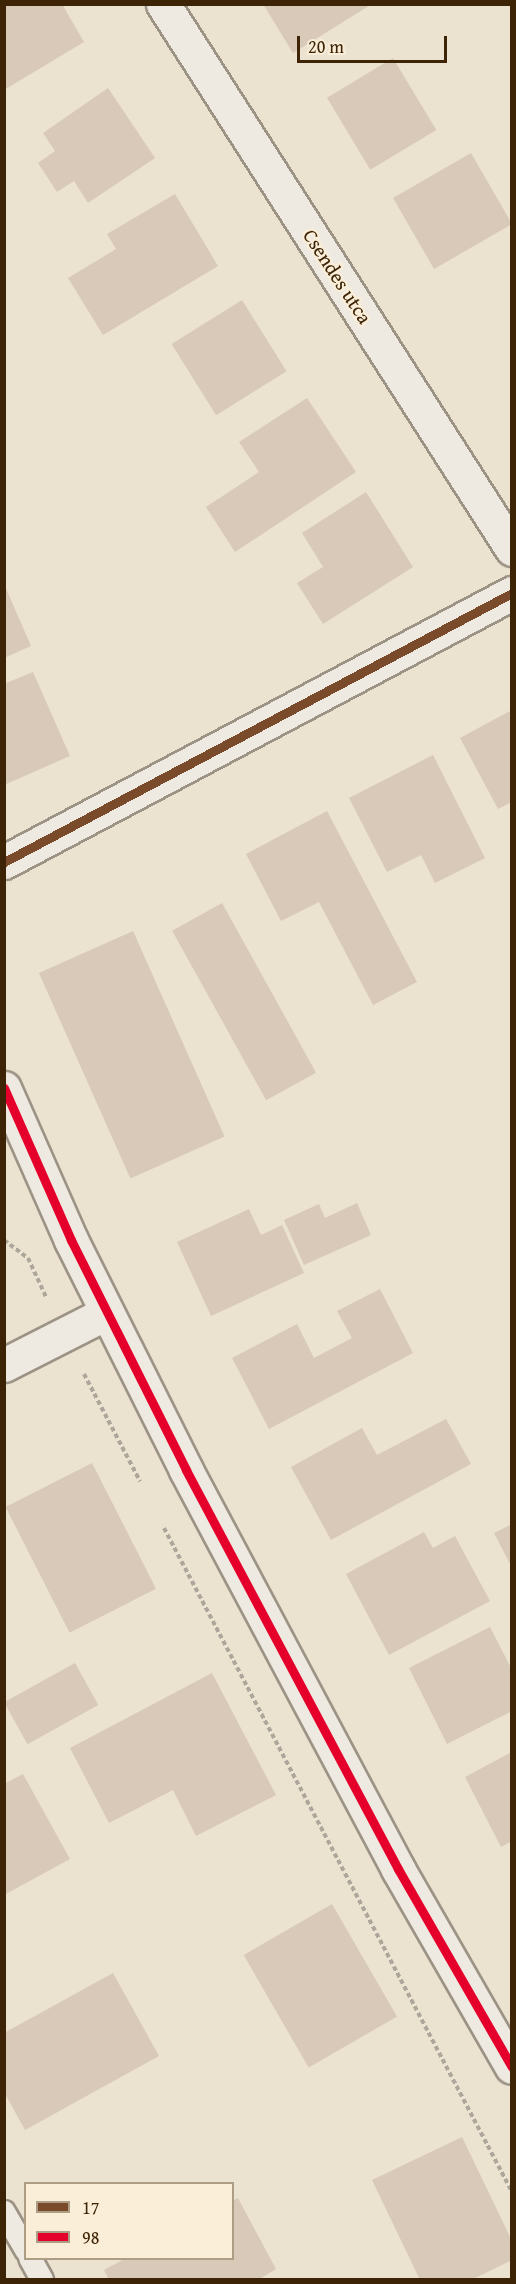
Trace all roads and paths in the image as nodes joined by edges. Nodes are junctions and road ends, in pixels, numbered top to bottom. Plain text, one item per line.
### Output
1 (163, 4) edge
2 (512, 549) edge
3 (512, 593) edge
4 (4, 862) edge
5 (4, 1088) edge
6 (4, 1240) edge
7 (106, 1313) junction
8 (63, 1335) junction
9 (4, 1365) edge
10 (146, 1494) dead end
11 (158, 1515) dead end
12 (512, 2067) edge
13 (512, 2192) edge
14 (4, 2212) edge
15 (24, 2247) edge
16 (31, 2260) edge
17 (42, 2280) edge

1 - 2 street, Csendes utca
3 - 4 street
5 - 7 street
6 - 8 path
7 - 8 street
7 - 12 street
8 - 9 street
8 - 10 path
11 - 13 path
14 - 15 lane
16 - 17 lane

